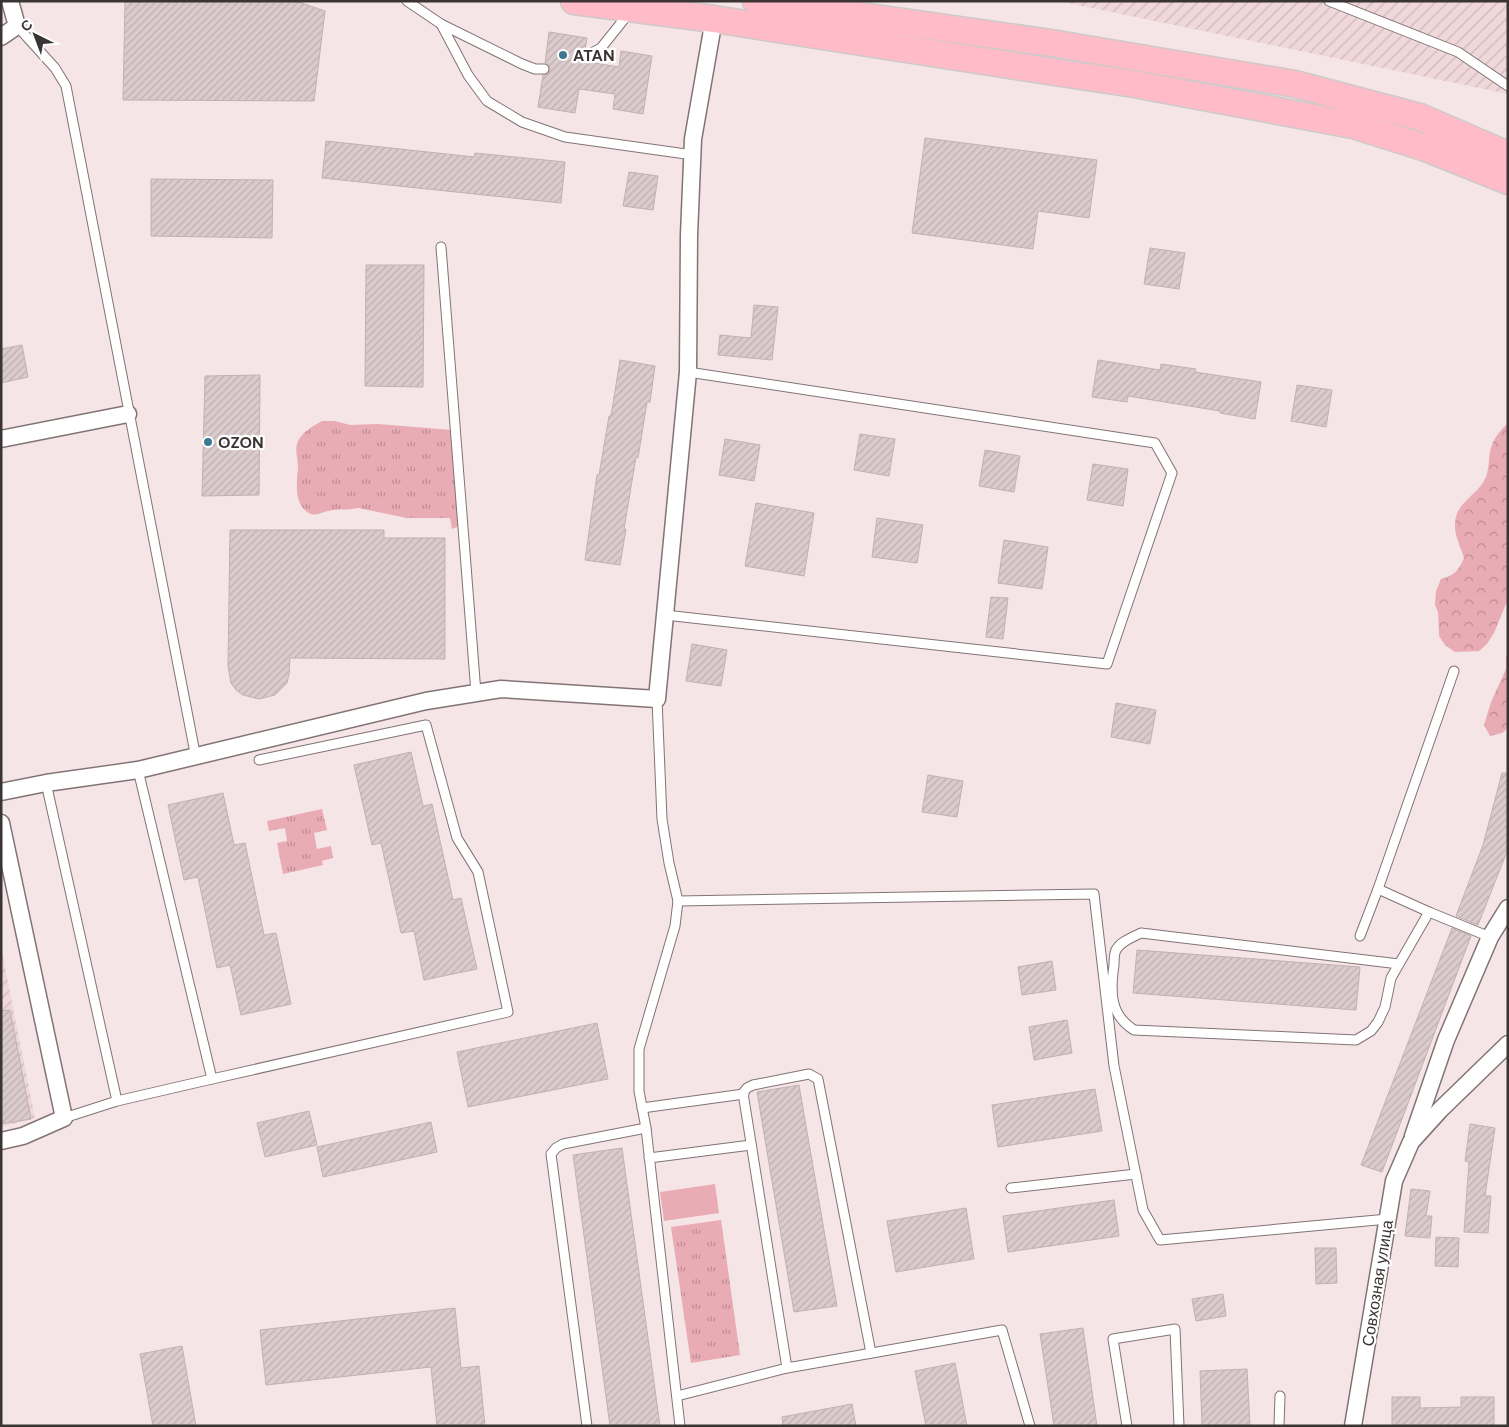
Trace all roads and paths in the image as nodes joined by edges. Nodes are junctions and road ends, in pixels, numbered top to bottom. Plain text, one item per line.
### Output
1 (10, 1) edge
2 (407, 1) edge
3 (574, 1) edge
4 (756, 1) edge
5 (1329, 1) edge
6 (632, 10) junction
7 (714, 20) junction
8 (441, 24) junction
9 (17, 26) junction
10 (1, 37) edge
11 (584, 57) dead end
12 (544, 69) dead end
13 (1508, 86) edge
14 (693, 155) junction
15 (1508, 155) edge
16 (1508, 181) edge
17 (441, 247) dead end
18 (688, 372) junction
19 (128, 414) junction
20 (1, 439) edge
21 (665, 615) junction
22 (1454, 671) dead end
23 (476, 693) junction
24 (658, 699) junction
25 (196, 758) junction
26 (259, 760) dead end
27 (138, 770) junction
28 (46, 783) junction
29 (1, 792) edge
30 (1, 823) edge
31 (1378, 889) junction
32 (678, 901) junction
33 (1508, 908) edge
34 (1429, 912) junction
35 (1360, 936) dead end
36 (1490, 937) junction
37 (1400, 964) junction
38 (1508, 1044) edge
39 (212, 1079) junction
40 (744, 1094) junction
41 (117, 1101) junction
42 (642, 1108) junction
43 (64, 1118) junction
44 (646, 1128) junction
45 (1, 1140) edge
46 (1411, 1142) junction
47 (751, 1145) junction
48 (649, 1158) junction
49 (1136, 1174) junction
50 (1011, 1188) dead end
51 (1388, 1219) junction
52 (871, 1353) junction
53 (787, 1368) junction
54 (677, 1396) junction
55 (1280, 1396) dead end
56 (587, 1426) edge
57 (680, 1426) edge
58 (1030, 1426) edge
59 (1127, 1426) edge
60 (1179, 1426) edge
61 (1279, 1426) edge
62 (1353, 1426) edge

1 - 9 street
2 - 8 lane
3 - 6 main road
4 - 15 main road
5 - 13 lane
6 - 7 main road
6 - 11 lane
7 - 14 street
7 - 16 main road
8 - 12 lane
8 - 14 lane
9 - 10 street
9 - 19 lane
14 - 18 street
17 - 23 lane
18 - 21 street
18 - 21 lane
19 - 20 street
19 - 25 lane
21 - 24 street
22 - 31 lane
23 - 24 street
23 - 25 street
24 - 32 lane
25 - 27 street
26 - 39 lane
27 - 28 street
27 - 39 lane
28 - 29 street
28 - 41 lane
30 - 43 street
31 - 34 lane
31 - 35 lane
32 - 42 lane
32 - 49 lane
33 - 36 street, Совхозная улица
34 - 36 lane
34 - 37 lane
36 - 46 street, Совхозная улица
37 - 37 lane
38 - 46 street, Совхозная улица
39 - 41 lane
40 - 42 lane
40 - 47 lane
40 - 52 lane
41 - 43 lane
42 - 44 lane
43 - 45 street
44 - 48 lane
44 - 56 lane
46 - 51 street, Совхозная улица
47 - 48 lane
47 - 53 lane
48 - 54 lane
49 - 50 lane
49 - 51 lane
51 - 62 street, Совхозная улица
52 - 53 lane
52 - 58 lane
53 - 54 lane
54 - 57 lane
55 - 61 lane
59 - 60 lane

